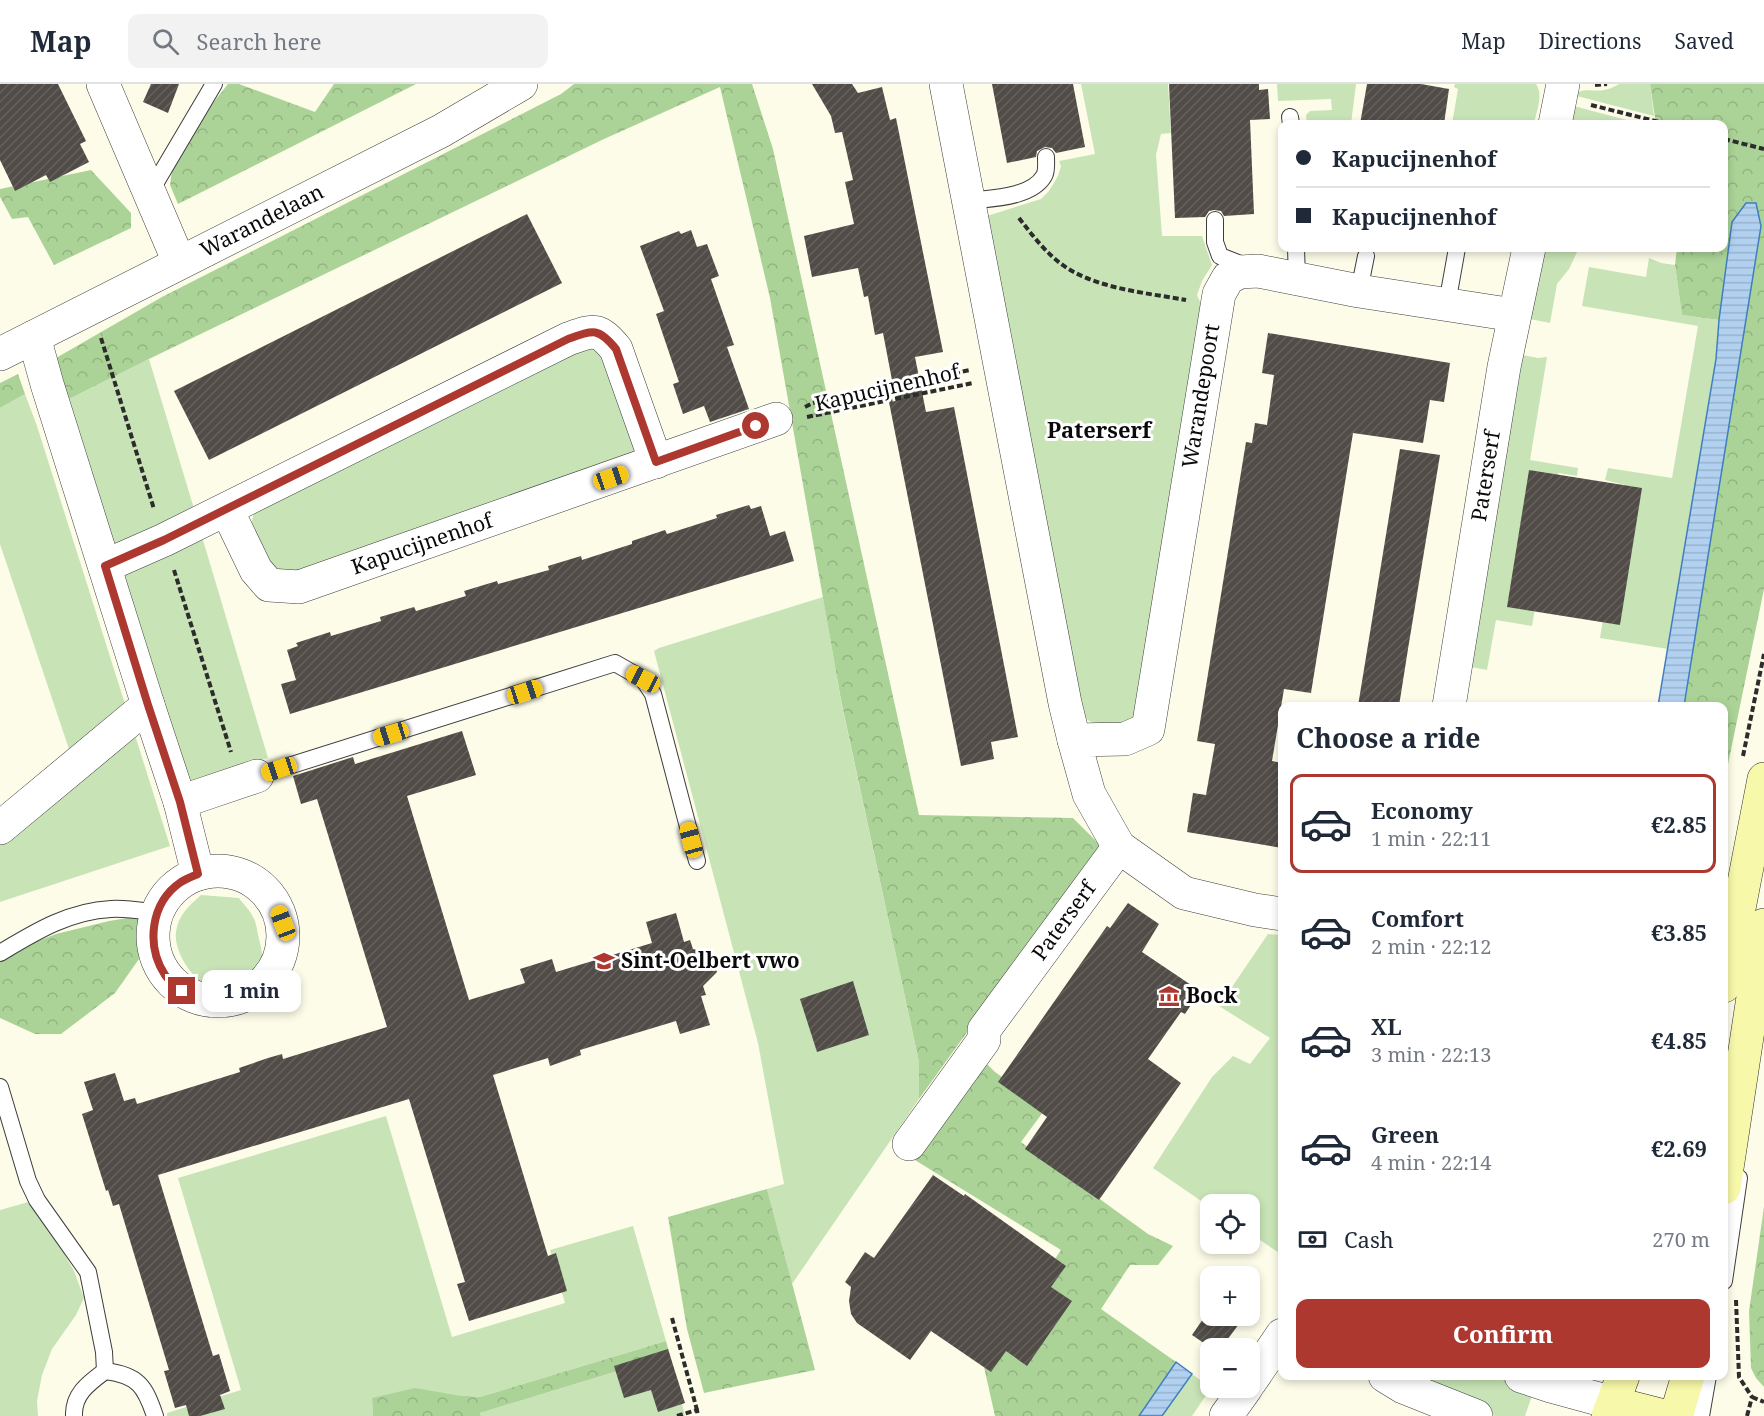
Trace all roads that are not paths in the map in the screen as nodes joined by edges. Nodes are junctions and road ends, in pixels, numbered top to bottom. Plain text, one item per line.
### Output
1 (103, 84) edge
2 (214, 84) edge
3 (521, 84) edge
4 (946, 84) edge
5 (1575, 94) edge
6 (1558, 120) edge
7 (1046, 157) dead end
8 (149, 194) junction
9 (968, 201) junction
10 (1215, 220) dead end
11 (1456, 252) edge
12 (1528, 252) edge
13 (1366, 256) dead end
14 (178, 262) junction
15 (1296, 263) edge
16 (1258, 271) junction
17 (1359, 291) junction
18 (1448, 304) junction
19 (1514, 315) junction
20 (34, 337) junction
21 (0, 354) edge
22 (776, 419) road end
23 (656, 462) junction
24 (227, 510) junction
25 (105, 566) junction
26 (1450, 702) edge
27 (148, 705) junction
28 (1074, 740) junction
29 (1753, 767) edge
30 (257, 776) joint
31 (180, 802) junction
32 (0, 828) edge
33 (1119, 847) junction
34 (697, 861) dead end
35 (198, 874) junction
36 (157, 913) junction
37 (1278, 913) edge
38 (1764, 925) edge
39 (0, 953) edge
40 (1728, 956) edge
41 (1764, 1009) edge
42 (0, 1087) edge
43 (909, 1144) dead end
44 (1728, 1162) edge
45 (1728, 1254) edge
46 (1278, 1341) edge
47 (1260, 1367) edge
48 (105, 1371) junction
49 (1392, 1380) edge
50 (1537, 1380) edge
51 (1687, 1380) edge
52 (1707, 1380) edge
53 (1239, 1398) edge
54 (1608, 1398) edge
55 (74, 1416) edge
56 (154, 1416) edge
57 (1226, 1416) edge
58 (1476, 1416) edge
59 (1664, 1416) edge
60 (1676, 1416) edge
61 (1701, 1416) edge

1 - 8 street
2 - 8 lane
3 - 14 street, Warandelaan
4 - 9 street
5 - 6 street
7 - 9 lane
8 - 14 street
9 - 28 street
10 - 16 lane
11 - 18 lane
12 - 19 street, Paterserf
13 - 17 lane
14 - 20 street, Warandelaan
15 - 16 street, Warandepoort
15 - 17 street, Warandepoort
16 - 28 street, Warandepoort
17 - 18 street, Warandepoort
18 - 19 street, Warandepoort
19 - 26 street, Paterserf
20 - 21 street, Warandelaan
20 - 25 street
22 - 23 street, Kapucijnenhof
23 - 24 street, Kapucijnenhof
23 - 24 street
24 - 25 street
25 - 27 street
27 - 31 street
27 - 32 street
28 - 33 street
29 - 40 street
30 - 31 street
30 - 34 lane
31 - 35 street
33 - 37 street
33 - 43 street, Paterserf
35 - 36 street
35 - 36 street
36 - 39 lane
38 - 44 street
41 - 45 lane
42 - 48 lane
46 - 47 street
48 - 55 lane
48 - 56 lane
49 - 58 street
50 - 54 street
51 - 60 street
52 - 61 lane
53 - 57 street
54 - 59 street

